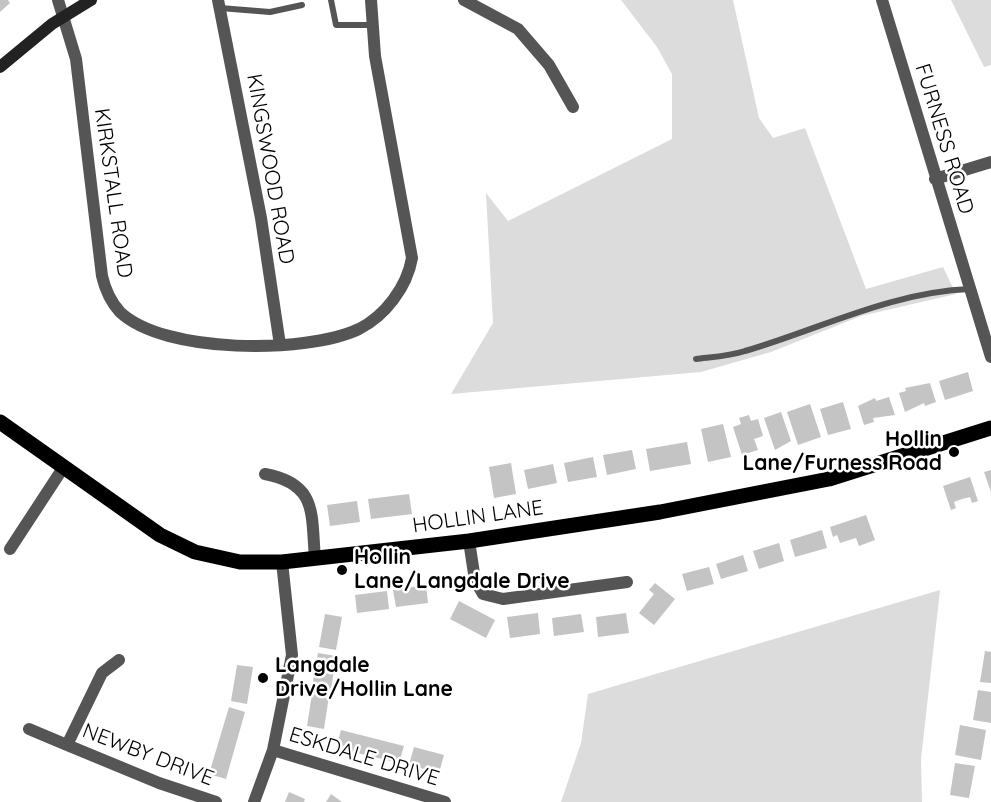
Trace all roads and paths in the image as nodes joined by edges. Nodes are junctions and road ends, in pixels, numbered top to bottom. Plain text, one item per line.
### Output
1 (58, 0) edge
2 (91, 0) edge
3 (331, 0) edge
4 (371, 0) edge
5 (464, 0) edge
6 (882, 0) edge
7 (219, 4) edge
8 (302, 5) dead end
9 (64, 16) junction
10 (372, 25) junction
11 (0, 67) edge
12 (573, 108) dead end
13 (991, 162) edge
14 (936, 179) junction
15 (970, 289) junction
16 (280, 345) junction
17 (991, 357) edge
18 (696, 359) dead end
19 (0, 422) edge
20 (991, 428) edge
21 (63, 468) junction
22 (265, 474) dead end
23 (469, 541) junction
24 (10, 549) dead end
25 (315, 558) junction
26 (282, 562) junction
27 (627, 582) dead end
28 (119, 660) dead end
29 (29, 729) dead end
30 (67, 745) junction
31 (273, 750) junction
32 (216, 802) edge
33 (254, 802) edge
34 (445, 802) edge

1 - 9 street, KIRKSTALL ROAD
2 - 9 street
3 - 10 lane
4 - 10 street, KIRKSTALL ROAD
5 - 12 street
6 - 14 street, FURNESS ROAD
7 - 8 lane
7 - 16 street, KINGSWOOD ROAD
9 - 11 street
9 - 16 street, KIRKSTALL ROAD
10 - 16 street, KIRKSTALL ROAD
13 - 14 street
14 - 15 street, FURNESS ROAD
15 - 17 street, FURNESS ROAD
15 - 18 lane
19 - 21 main road, HOLLIN LANE
20 - 23 main road, HOLLIN LANE
21 - 24 street
21 - 26 main road, HOLLIN LANE
22 - 25 street
23 - 25 main road, HOLLIN LANE
23 - 27 street
25 - 26 main road, HOLLIN LANE
26 - 31 street
28 - 30 street, NEWBY DRIVE
29 - 30 street, NEWBY DRIVE
30 - 32 street, NEWBY DRIVE
31 - 33 street
31 - 34 street, ESKDALE DRIVE

